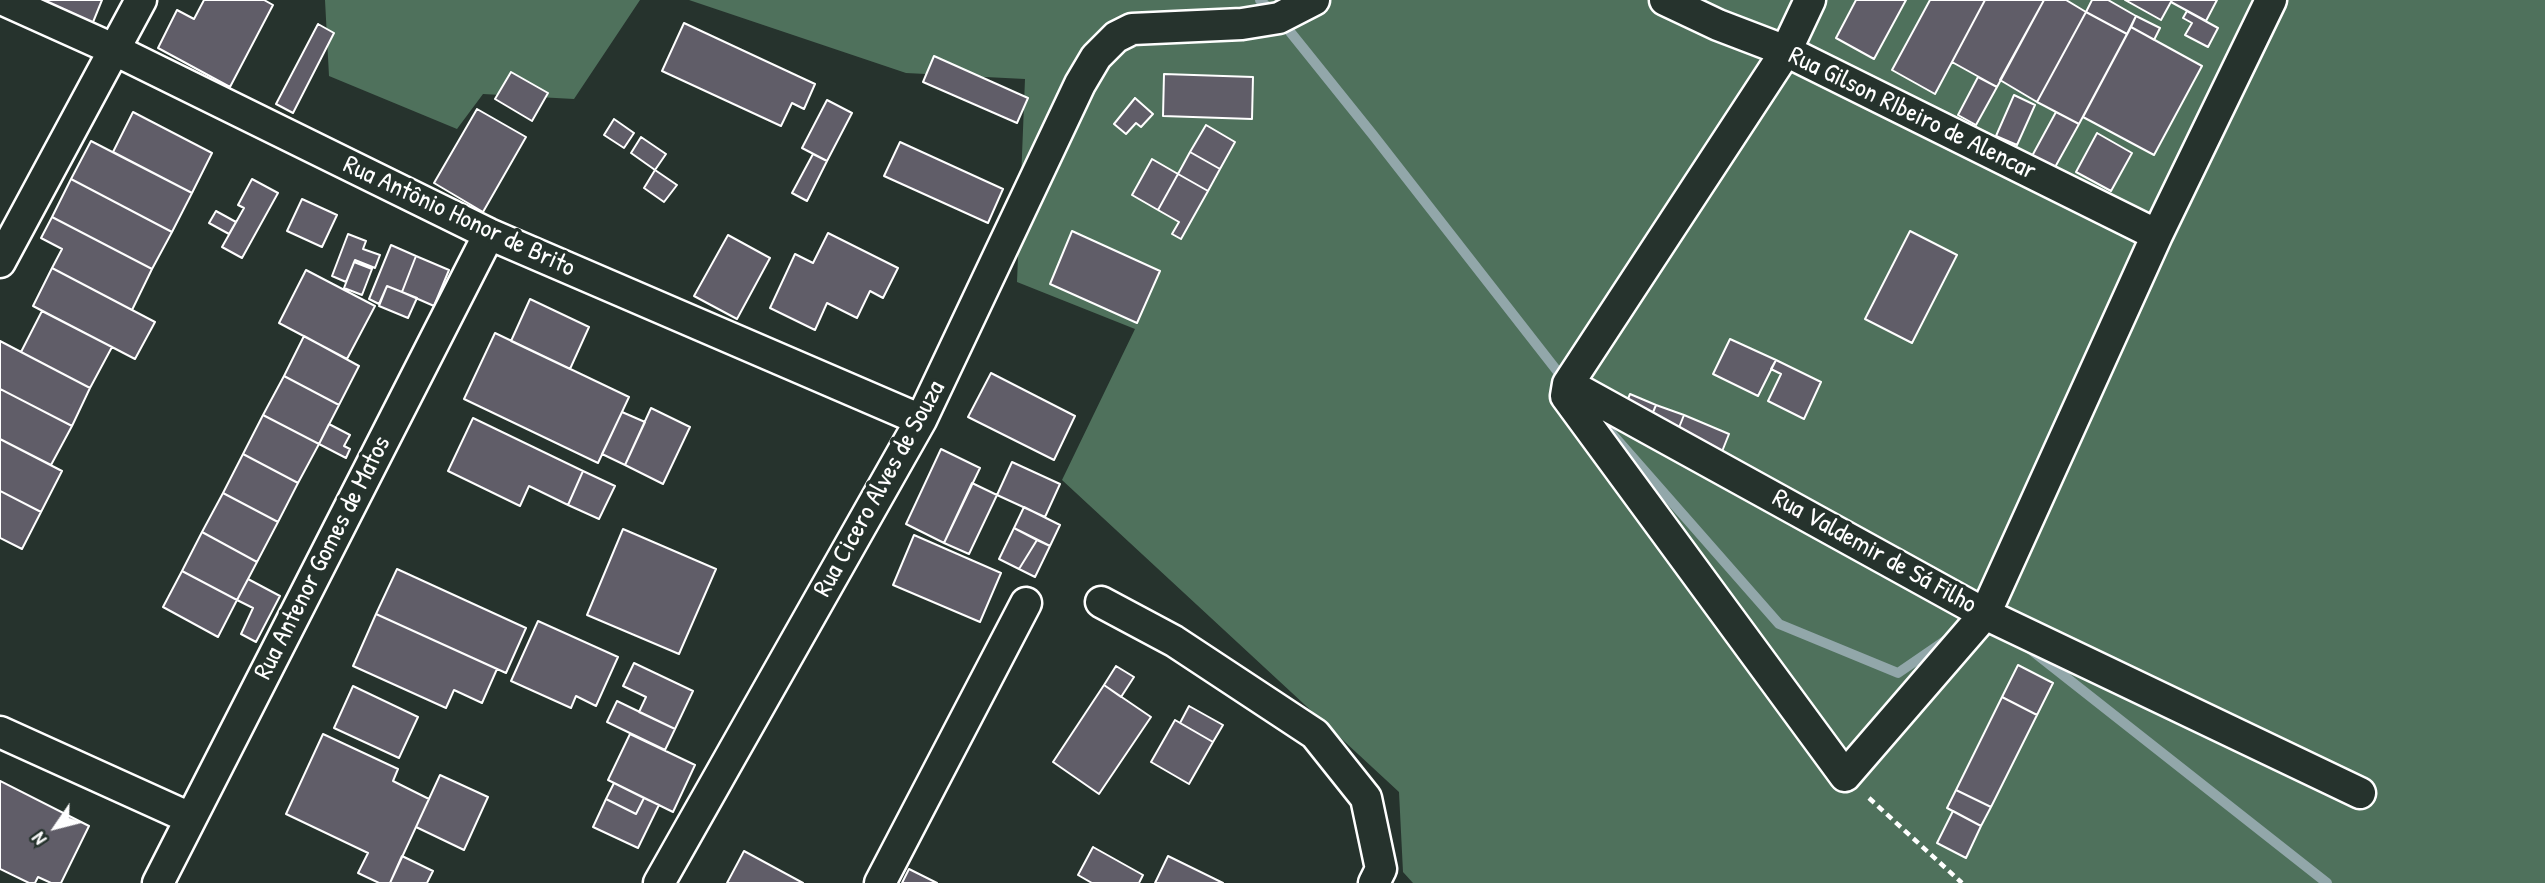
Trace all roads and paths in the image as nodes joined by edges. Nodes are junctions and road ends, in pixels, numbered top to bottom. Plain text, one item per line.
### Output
1 (4, 0) edge
2 (141, 0) edge
3 (1314, 0) edge
4 (1665, 0) edge
5 (1810, 0) edge
6 (2271, 0) edge
7 (115, 50) junction
8 (1786, 51) junction
9 (489, 234) junction
10 (2157, 235) junction
11 (0, 262) edge
12 (1568, 384) junction
13 (921, 420) junction
14 (1101, 602) dead end
15 (1026, 603) dead end
16 (1985, 614) junction
17 (0, 732) edge
18 (1845, 776) junction
19 (2360, 793) dead end
20 (191, 818) junction
21 (1377, 876) edge
22 (158, 883) edge
23 (659, 883) edge
24 (880, 883) edge
25 (1962, 883) edge

1 - 7 street, Rua Antônio Honor de Brito
2 - 7 street
3 - 13 street, Rua Cicero Alves de Souza
4 - 8 street, Rua Gilson RIbeiro de Alencar
5 - 8 street
6 - 10 street, Rua Valdemir de Sá Filho
7 - 9 street, Rua Antônio Honor de Brito
7 - 11 street
8 - 10 street, Rua Gilson RIbeiro de Alencar
8 - 12 street
9 - 13 street, Rua Antônio Honor de Brito
9 - 20 street, Rua Antenor Gomes de Matos
10 - 16 street, Rua Valdemir de Sá Filho
12 - 16 street, Rua Valdemir de Sá Filho
12 - 18 street
13 - 23 street, Rua Cicero Alves de Souza
14 - 21 street
15 - 24 street
16 - 18 street
16 - 19 street
17 - 20 street
18 - 25 path
20 - 22 street, Rua Antenor Gomes de Matos

